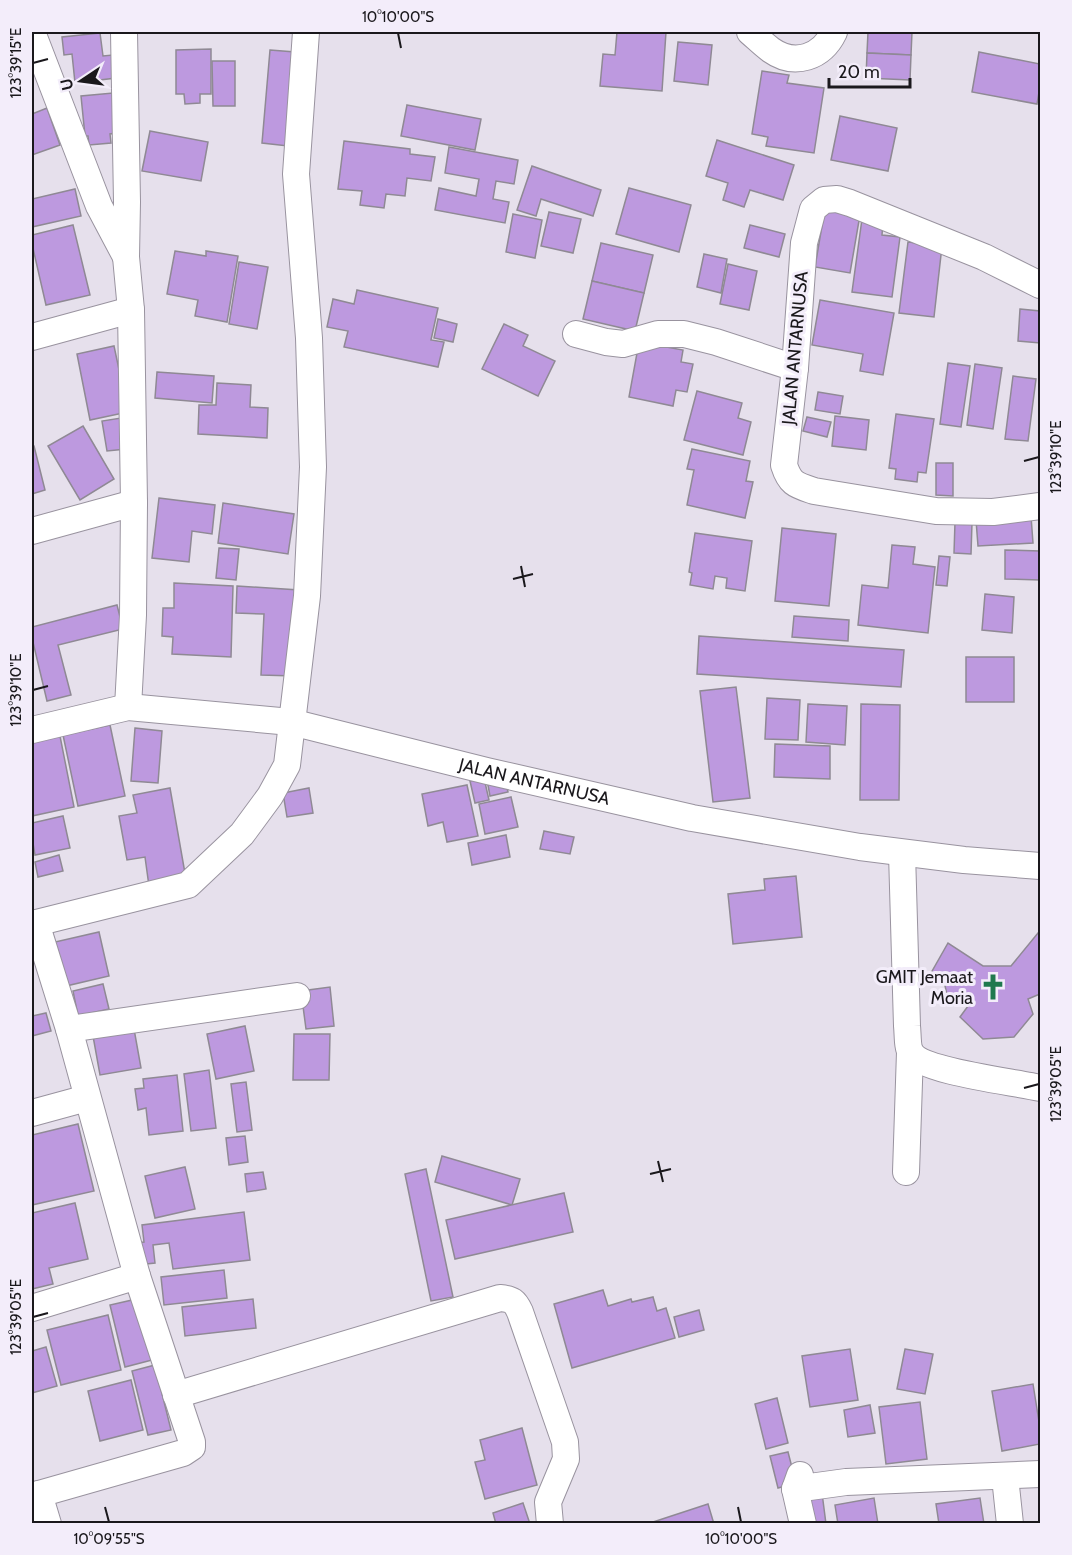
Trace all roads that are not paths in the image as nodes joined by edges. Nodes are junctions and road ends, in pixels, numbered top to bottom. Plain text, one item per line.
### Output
1 (32, 32) edge
2 (124, 32) edge
3 (306, 32) edge
4 (750, 32) edge
5 (834, 32) edge
6 (126, 257) junction
7 (1041, 285) edge
8 (131, 310) junction
9 (576, 334) dead end
10 (32, 337) edge
11 (795, 368) junction
12 (134, 503) junction
13 (1041, 506) edge
14 (32, 531) edge
15 (128, 706) junction
16 (291, 722) junction
17 (32, 730) edge
18 (902, 853) junction
19 (1041, 866) edge
20 (34, 923) edge
21 (297, 996) dead end
22 (69, 1029) junction
23 (910, 1052) junction
24 (1041, 1088) edge
25 (87, 1098) junction
26 (32, 1113) edge
27 (906, 1172) dead end
28 (137, 1276) junction
29 (32, 1308) edge
30 (176, 1395) junction
31 (1041, 1474) edge
32 (1005, 1477) junction
33 (35, 1495) edge
34 (48, 1524) edge
35 (550, 1524) edge
36 (803, 1524) edge
37 (1010, 1524) edge

1 - 6 street
2 - 6 street
3 - 16 street
4 - 5 street
6 - 8 street
7 - 11 street, JALAN ANTARNUSA
8 - 10 street
8 - 12 street
9 - 11 street
11 - 13 street, JALAN ANTARNUSA
12 - 14 street
12 - 15 street
15 - 16 street, JALAN ANTARNUSA
15 - 17 street, JALAN ANTARNUSA
16 - 18 street, JALAN ANTARNUSA
16 - 20 street
18 - 19 street, JALAN ANTARNUSA
18 - 23 street
20 - 22 street
21 - 22 street
22 - 25 street
23 - 24 street
23 - 27 street
25 - 26 street
25 - 28 street
28 - 29 street
28 - 30 street
30 - 33 street
30 - 35 street
31 - 32 street
32 - 36 street
32 - 37 street
33 - 34 street

